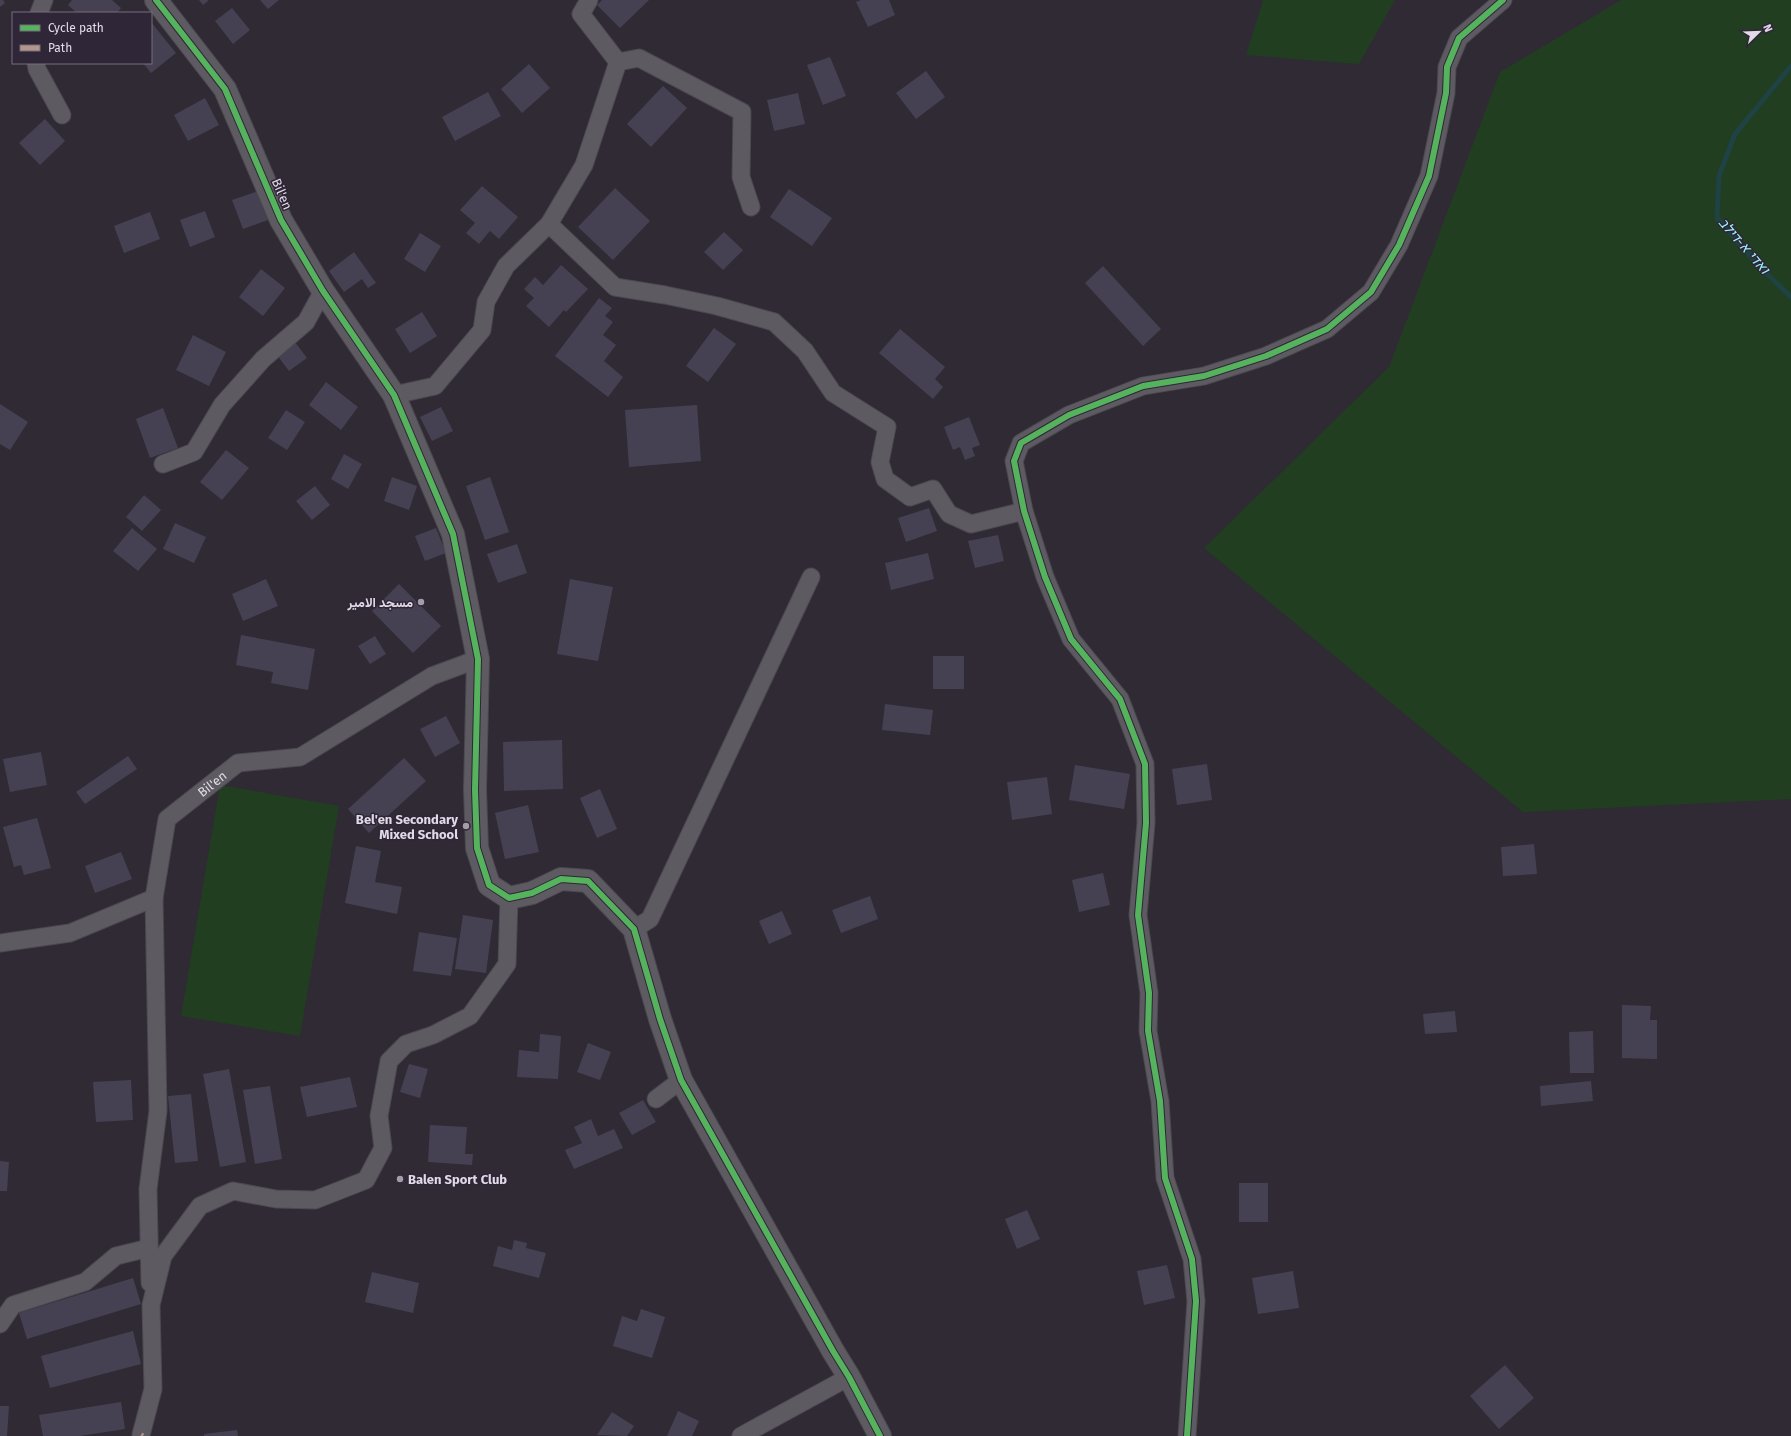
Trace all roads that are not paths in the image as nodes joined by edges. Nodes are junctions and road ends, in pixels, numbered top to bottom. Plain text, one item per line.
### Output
1 (44, 0) edge
2 (156, 0) edge
3 (589, 0) edge
4 (1503, 0) edge
5 (39, 12) edge
6 (618, 62) junction
7 (36, 64) edge
8 (62, 115) dead end
9 (752, 207) dead end
10 (549, 224) junction
11 (323, 291) junction
12 (394, 395) junction
13 (163, 464) dead end
14 (1024, 511) junction
15 (811, 577) dead end
16 (478, 659) junction
17 (154, 898) junction
18 (509, 898) junction
19 (634, 929) junction
20 (0, 943) edge
21 (681, 1080) junction
22 (656, 1099) dead end
23 (149, 1248) junction
24 (151, 1305) junction
25 (0, 1324) edge
26 (849, 1377) junction
27 (141, 1435) dead end
28 (741, 1436) edge
29 (880, 1436) edge
30 (1186, 1436) edge

1 - 5 street
2 - 11 street, Bil'en
3 - 6 street
4 - 14 street
6 - 9 street
6 - 10 street
7 - 8 street
10 - 12 street
10 - 14 street
11 - 12 street, Bil'en
11 - 13 street
12 - 16 street, Bil'en
14 - 30 street
15 - 19 street
16 - 17 street, Bil'en
16 - 18 street, Bil'en
17 - 20 street
17 - 23 street, Bil'en
18 - 19 street
18 - 24 street
19 - 21 street
21 - 22 street
21 - 26 street
23 - 24 street, Bil'en
23 - 25 street
24 - 27 street
26 - 28 street
26 - 29 street

